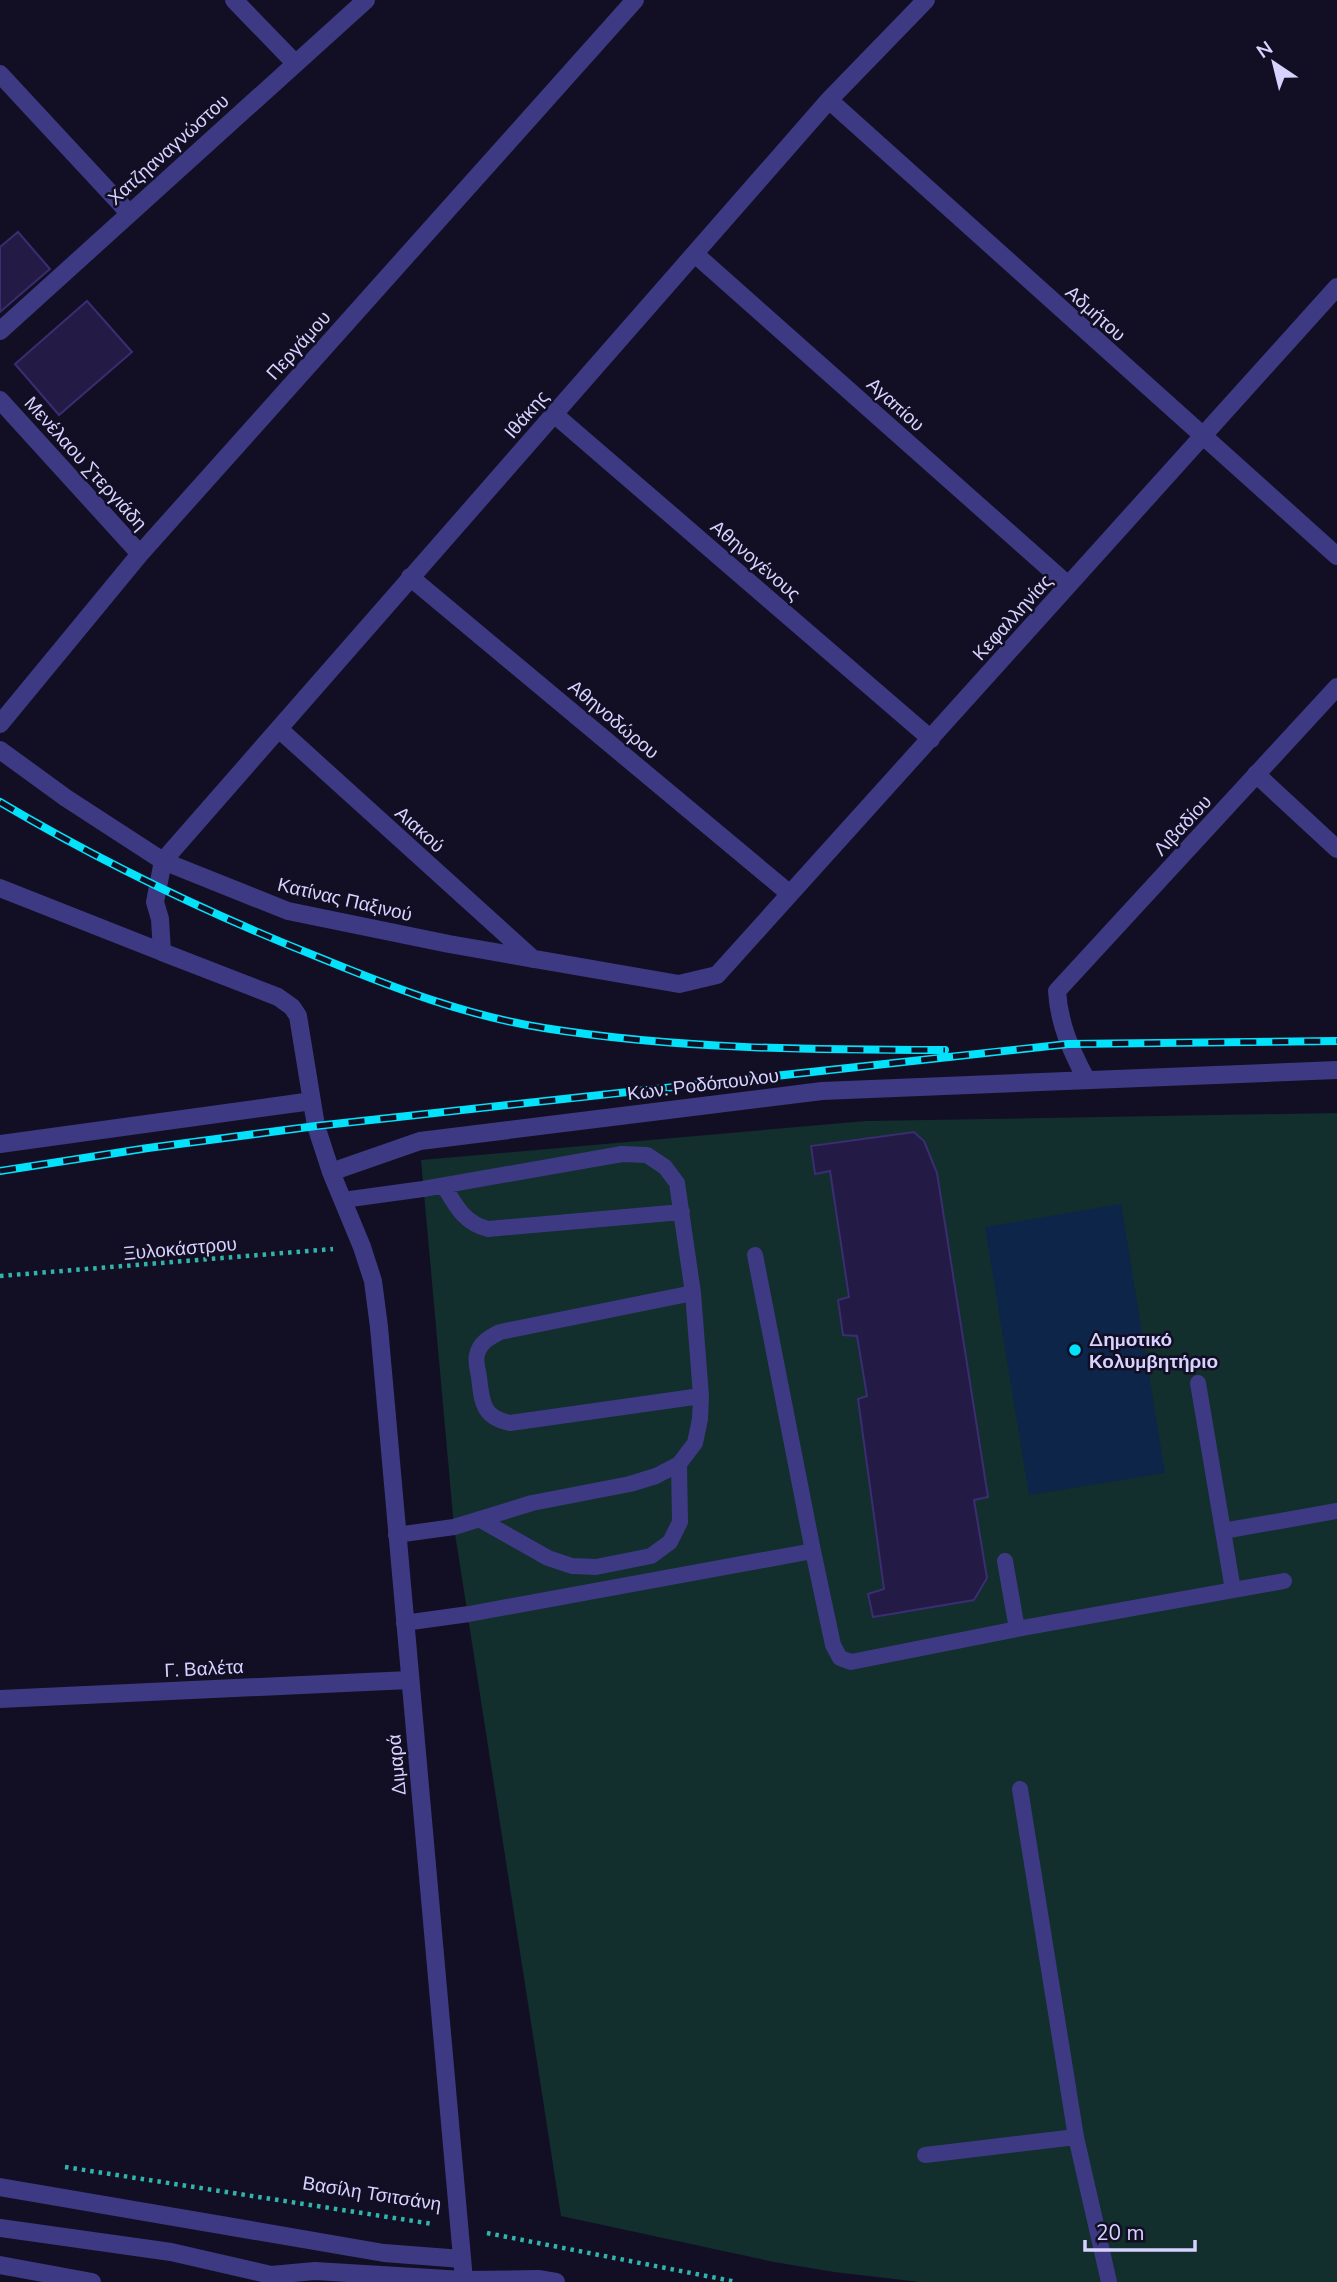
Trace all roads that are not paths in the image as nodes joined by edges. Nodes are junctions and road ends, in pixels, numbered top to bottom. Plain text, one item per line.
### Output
1 (234, 0) edge
2 (366, 0) edge
3 (635, 0) edge
4 (926, 0) edge
5 (295, 63) junction
6 (0, 75) edge
7 (829, 100) junction
8 (129, 213) junction
9 (695, 254) junction
10 (1337, 287) edge
11 (0, 331) edge
12 (0, 400) edge
13 (554, 414) junction
14 (1203, 436) junction
15 (140, 554) junction
16 (1337, 556) edge
17 (410, 577) junction
18 (1068, 585) junction
19 (1337, 687) edge
20 (0, 724) edge
21 (279, 730) junction
22 (931, 738) junction
23 (0, 750) edge
24 (1256, 775) junction
25 (1337, 849) edge
26 (163, 861) junction
27 (0, 888) edge
28 (790, 894) junction
29 (162, 952) junction
30 (533, 959) junction
31 (717, 975) joint
32 (1337, 1070) edge
33 (1086, 1079) junction
34 (312, 1101) junction
35 (0, 1144) edge
36 (331, 1172) junction
37 (444, 1186) junction
38 (344, 1200) junction
39 (682, 1212) junction
40 (755, 1255) dead end
41 (693, 1293) junction
42 (1198, 1383) dead end
43 (701, 1396) junction
44 (679, 1464) junction
45 (1337, 1511) edge
46 (479, 1519) junction
47 (1223, 1531) junction
48 (396, 1535) junction
49 (813, 1550) junction
50 (1004, 1561) dead end
51 (1284, 1581) dead end
52 (1233, 1590) junction
53 (404, 1623) junction
54 (1017, 1629) junction
55 (409, 1680) junction
56 (0, 1699) edge
57 (1020, 1789) dead end
58 (1076, 2137) junction
59 (925, 2155) dead end
60 (0, 2187) edge
61 (0, 2228) edge
62 (462, 2259) junction
63 (0, 2265) edge
64 (279, 2278) edge
65 (464, 2280) junction
66 (92, 2282) edge
67 (556, 2282) edge
68 (1109, 2282) edge

1 - 5 street
2 - 5 street, Χατζηαναγνώστου
3 - 15 street, Περγάμου
4 - 7 street, Ιθάκης
5 - 8 street, Χατζηαναγνώστου
6 - 8 street
7 - 9 street, Ιθάκης
7 - 14 street, Αδμήτου
8 - 11 street, Χατζηαναγνώστου
9 - 13 street, Ιθάκης
9 - 18 street, Αγαπίου
10 - 14 street, Κεφαλληνίας
12 - 15 street, Μενέλαου Στεργιάδη
13 - 17 street, Ιθάκης
13 - 22 street, Αθηνογένους
14 - 16 street, Αδμήτου
14 - 18 street, Κεφαλληνίας
15 - 20 street, Περγάμου
17 - 21 street, Ιθάκης
17 - 28 street, Αθηνοδώρου
18 - 22 street, Κεφαλληνίας
19 - 24 street, Λιβαδίου
21 - 26 street, Ιθάκης
21 - 30 street, Αιακού
22 - 28 street, Κεφαλληνίας
23 - 26 street, Κατίνας Παξινού
24 - 25 street
24 - 33 street, Λιβαδίου
26 - 29 street
26 - 30 street, Κατίνας Παξινού
27 - 29 street
28 - 31 street, Κεφαλληνίας
29 - 34 street, Διμαρά
30 - 31 street, Κατίνας Παξινού
32 - 33 street, Κων. Ροδόπουλου
33 - 36 street, Κων. Ροδόπουλου
34 - 35 street
34 - 36 street, Διμαρά
36 - 38 street, Διμαρά
37 - 38 lane
37 - 39 lane
37 - 39 lane
38 - 48 street, Διμαρά
39 - 41 lane
40 - 49 lane
41 - 43 lane
41 - 43 lane
42 - 47 lane
43 - 44 lane
44 - 46 lane
44 - 46 lane
45 - 47 lane
46 - 48 lane
47 - 52 lane
48 - 53 street, Διμαρά
49 - 53 lane
49 - 54 lane
50 - 54 lane
51 - 52 lane
52 - 54 lane
53 - 55 street, Διμαρά
55 - 56 street, Γ. Βαλέτα
55 - 62 street, Διμαρά
57 - 58 lane
58 - 59 lane
58 - 68 lane
60 - 62 street
61 - 64 street
62 - 65 street, Διμαρά
63 - 66 street
64 - 65 street
65 - 67 street

